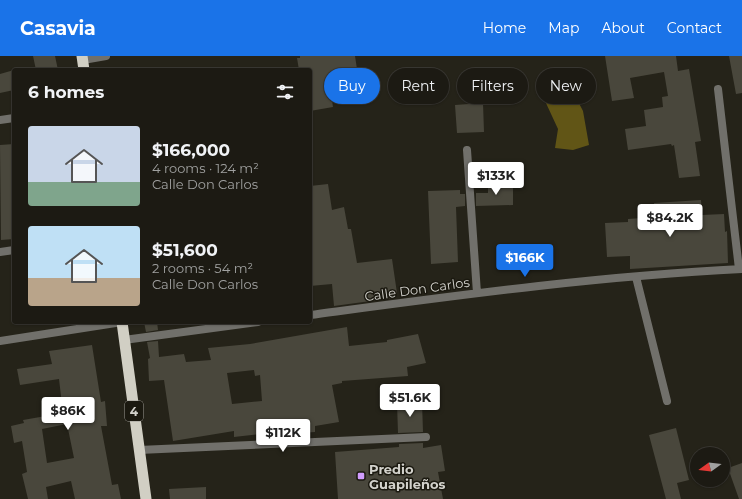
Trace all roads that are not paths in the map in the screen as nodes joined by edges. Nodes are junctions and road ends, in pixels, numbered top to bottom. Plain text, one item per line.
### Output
1 (106, 56) edge
2 (83, 62) edge
3 (718, 89) dead end
4 (12, 118) edge
5 (0, 120) edge
6 (467, 150) dead end
7 (12, 250) edge
8 (0, 252) edge
9 (740, 269) edge
10 (636, 277) junction
11 (477, 293) junction
12 (312, 315) edge
13 (109, 324) edge
14 (122, 324) edge
15 (243, 324) edge
16 (124, 340) junction
17 (0, 341) edge
18 (667, 401) dead end
19 (426, 436) dead end
20 (139, 450) junction
21 (146, 499) edge

1 - 2 street
3 - 9 street
4 - 5 street
6 - 11 street
7 - 8 street
9 - 10 street, Calle Don Carlos
10 - 11 street, Calle Don Carlos
10 - 18 street
11 - 12 street, Calle Don Carlos
13 - 17 street
14 - 16 highway, 4
15 - 16 street
16 - 20 highway, 4
19 - 20 street
20 - 21 highway, 4

